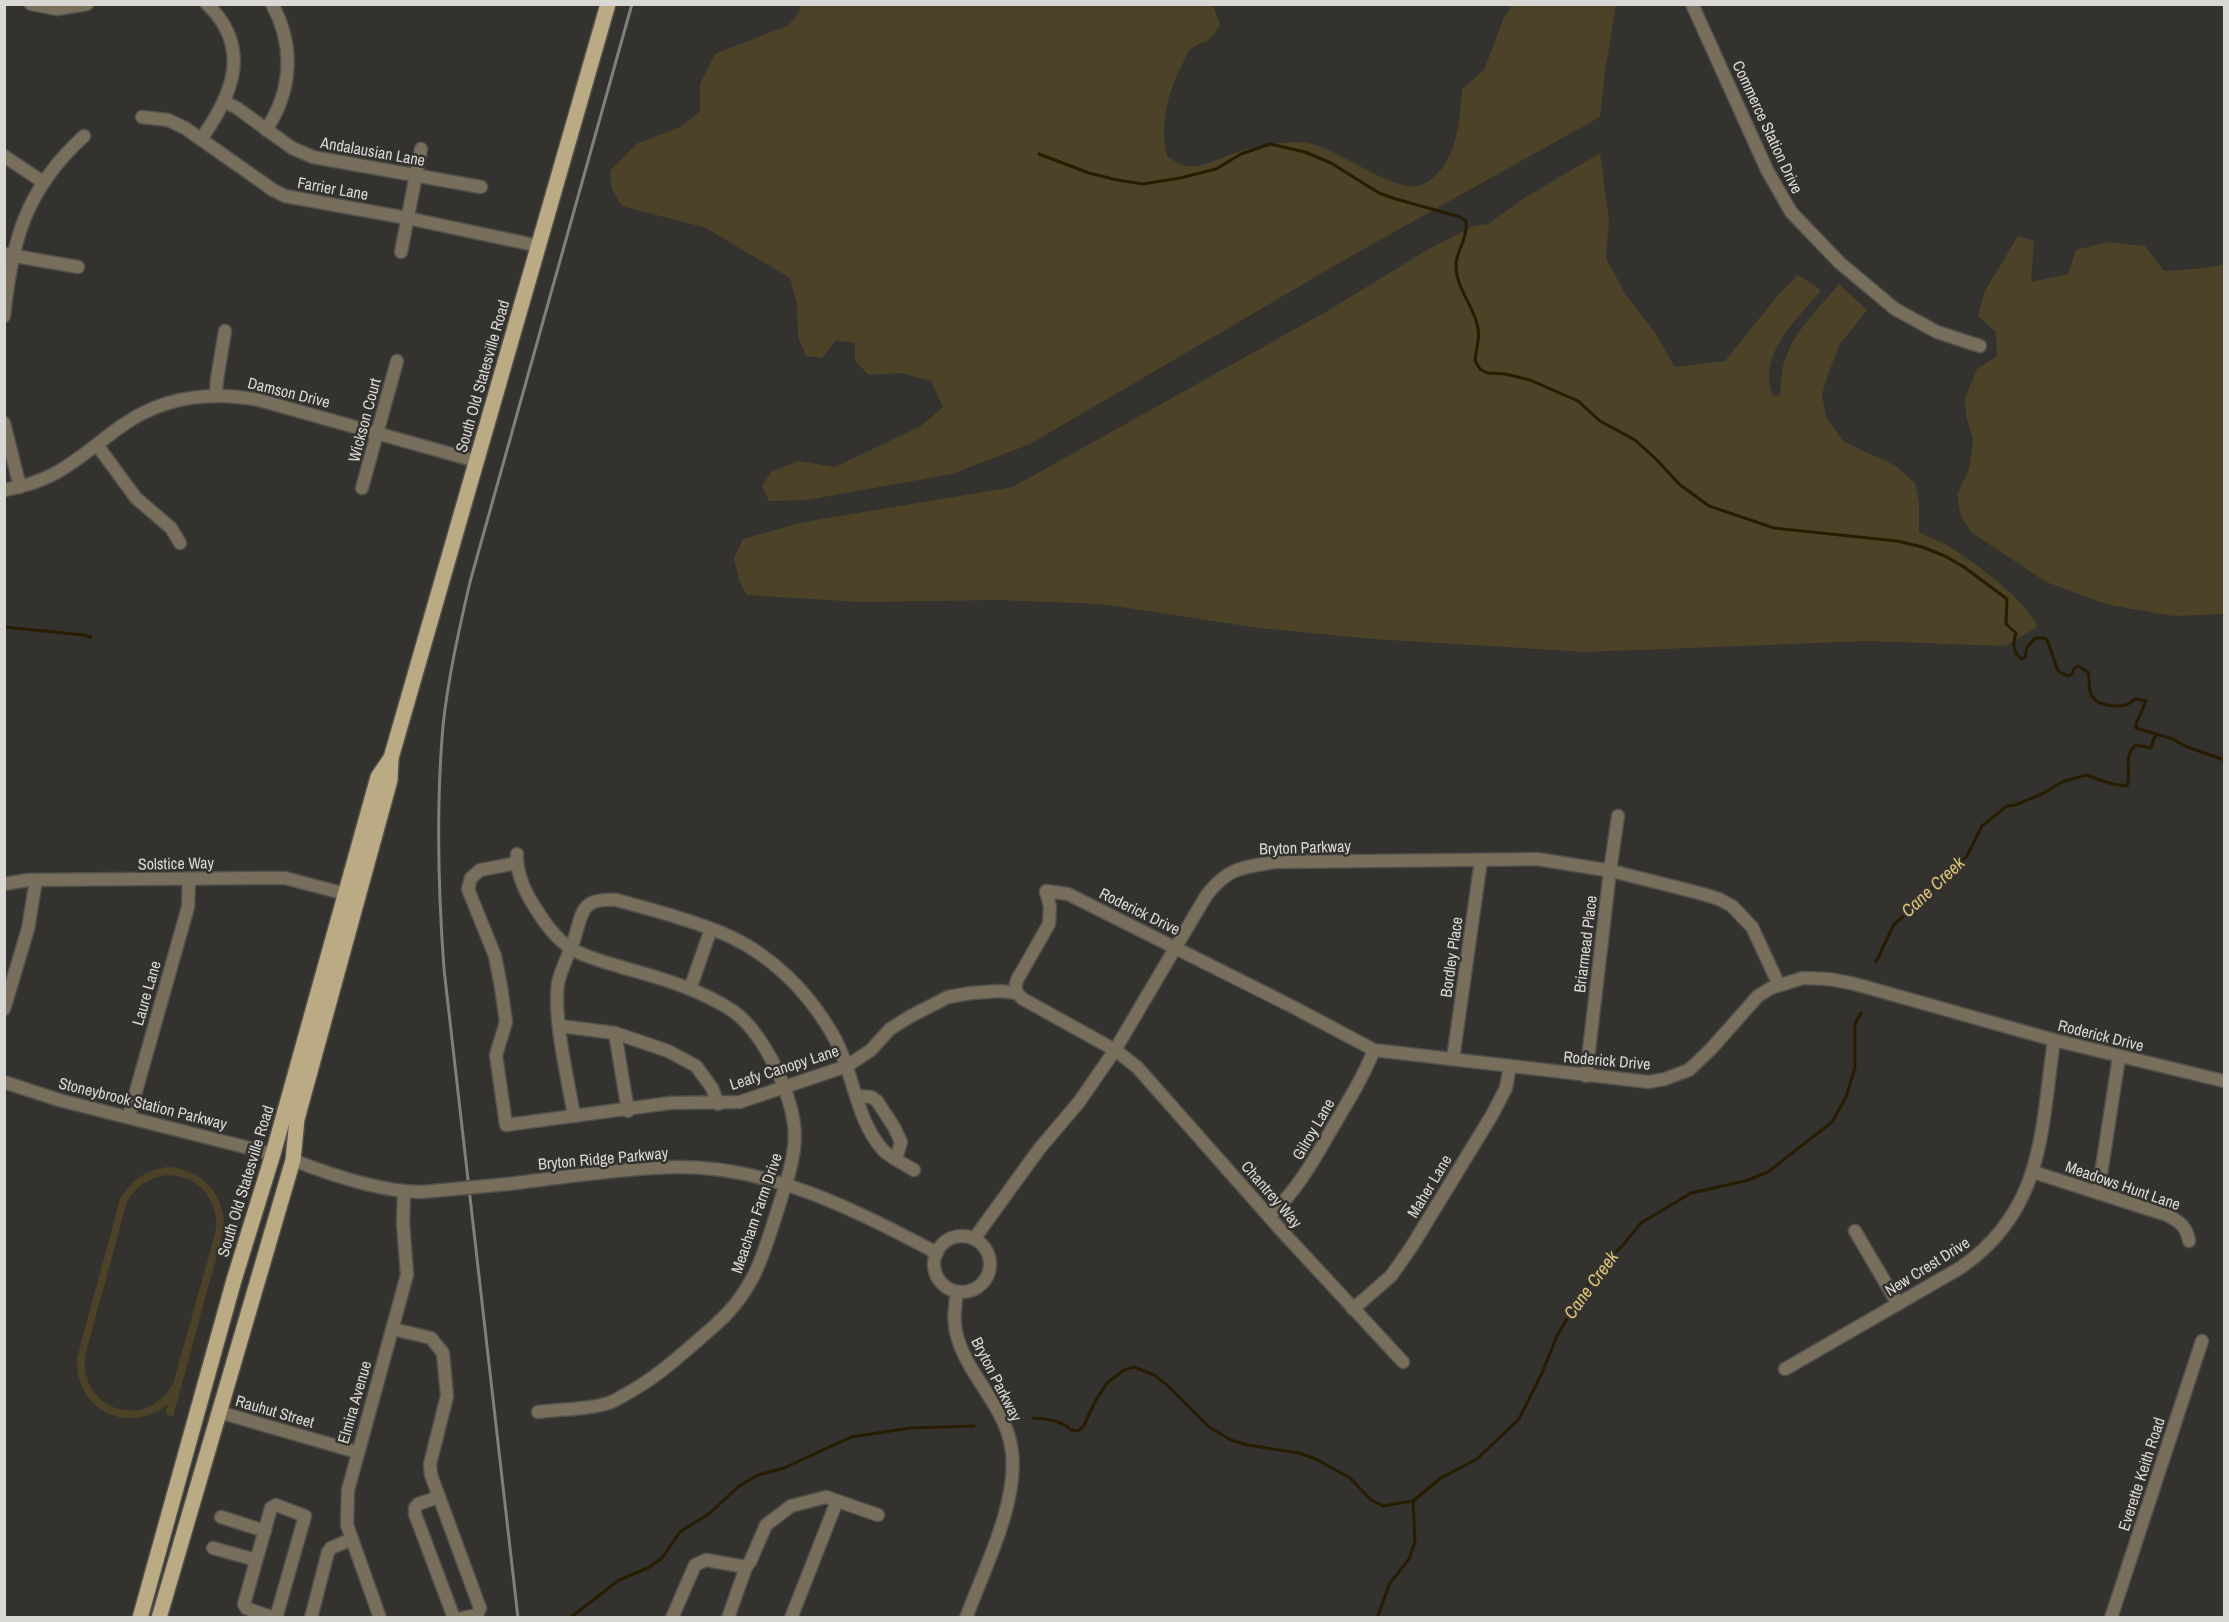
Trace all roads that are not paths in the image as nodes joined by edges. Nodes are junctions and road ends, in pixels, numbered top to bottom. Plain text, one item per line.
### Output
1 (31, 4) edge
2 (87, 4) edge
3 (207, 4) edge
4 (272, 4) edge
5 (608, 4) edge
6 (1692, 4) edge
7 (225, 102) junction
8 (142, 117) dead end
9 (266, 130) junction
10 (84, 136) dead end
11 (201, 139) junction
12 (421, 149) dead end
13 (4, 156) edge
14 (415, 176) junction
15 (43, 182) junction
16 (481, 187) dead end
17 (407, 218) junction
18 (539, 246) junction
19 (401, 252) dead end
20 (9, 255) edge
21 (78, 267) dead end
22 (4, 316) edge
23 (225, 331) dead end
24 (1980, 346) dead end
25 (398, 361) dead end
26 (216, 395) junction
27 (4, 423) edge
28 (378, 433) junction
29 (97, 445) junction
30 (476, 461) junction
31 (20, 487) junction
32 (362, 488) dead end
33 (4, 490) edge
34 (180, 543) dead end
35 (391, 758) junction
36 (1618, 816) dead end
37 (1481, 860) junction
38 (1610, 871) junction
39 (189, 879) junction
40 (36, 880) junction
41 (4, 884) edge
42 (346, 894) junction
43 (711, 929) junction
44 (571, 948) junction
45 (1176, 948) junction
46 (1779, 985) junction
47 (690, 989) junction
48 (1017, 993) junction
49 (4, 1010) edge
50 (560, 1026) junction
51 (307, 1030) junction
52 (615, 1033) junction
53 (2054, 1040) junction
54 (1115, 1050) junction
55 (1374, 1050) junction
56 (2119, 1057) junction
57 (1453, 1059) junction
58 (847, 1066) junction
59 (1510, 1066) junction
60 (1586, 1076) junction
61 (2224, 1081) edge
62 (4, 1082) edge
63 (785, 1088) junction
64 (857, 1096) junction
65 (718, 1104) junction
66 (628, 1111) junction
67 (129, 1116) junction
68 (573, 1116) junction
69 (506, 1125) joint
70 (273, 1154) junction
71 (896, 1159) junction
72 (293, 1160) junction
73 (914, 1170) dead end
74 (2033, 1172) junction
75 (786, 1184) junction
76 (404, 1192) junction
77 (2098, 1192) junction
78 (1269, 1216) junction
79 (1855, 1231) dead end
80 (974, 1239) junction
81 (2189, 1241) dead end
82 (937, 1253) junction
83 (265, 1255) junction
84 (957, 1292) junction
85 (1898, 1304) junction
86 (1353, 1309) junction
87 (393, 1329) junction
88 (2202, 1341) dead end
89 (1403, 1362) dead end
90 (1785, 1369) dead end
91 (219, 1412) junction
92 (538, 1412) dead end
93 (357, 1452) junction
94 (439, 1497) junction
95 (837, 1501) junction
96 (878, 1515) dead end
97 (221, 1517) dead end
98 (265, 1531) junction
99 (352, 1539) junction
100 (213, 1548) dead end
101 (256, 1560) junction
102 (746, 1567) junction
103 (140, 1617) edge
104 (159, 1617) edge
105 (275, 1617) edge
106 (311, 1617) edge
107 (380, 1617) edge
108 (454, 1617) edge
109 (462, 1617) edge
110 (672, 1617) edge
111 (728, 1617) edge
112 (791, 1617) edge
113 (966, 1617) edge
114 (2111, 1617) edge

1 - 2 street
3 - 7 street
4 - 9 street
5 - 18 main road, South Old Statesville Road
6 - 24 street, Commerce Station Drive
7 - 9 street, Andalausian Lane
7 - 11 street
8 - 11 street, Farrier Lane
9 - 14 street, Andalausian Lane
10 - 15 street
11 - 17 street, Farrier Lane
12 - 14 street
13 - 15 street
14 - 16 street, Andalausian Lane
14 - 17 street
15 - 20 street
17 - 18 street, Farrier Lane
17 - 19 street
18 - 30 main road, South Old Statesville Road
20 - 21 street
20 - 22 street
23 - 26 street
25 - 28 street, Wickson Court
26 - 28 street, Damson Drive
26 - 29 street, Damson Drive
27 - 31 street
28 - 30 street, Damson Drive
28 - 32 street, Wickson Court
29 - 31 street, Damson Drive
29 - 34 street
30 - 35 main road, South Old Statesville Road
31 - 33 street, Damson Drive
35 - 42 main road, South Old Statesville Road
35 - 72 main road, South Old Statesville Road
36 - 38 street, Briarmead Place
37 - 38 street, Bryton Parkway
37 - 45 street, Bryton Parkway
37 - 57 street, Bordley Place
38 - 46 street, Bryton Parkway
38 - 60 street, Briarmead Place
39 - 40 street, Solstice Way
39 - 42 street, Solstice Way
39 - 67 street, Laure Lane
40 - 41 street, Solstice Way
40 - 49 street
42 - 51 main road, South Old Statesville Road
43 - 44 street
43 - 47 street
43 - 58 street
44 - 47 street, Meacham Farm Drive
44 - 50 street
44 - 69 street, Meacham Farm Drive
45 - 48 street, Roderick Drive
45 - 54 street, Bryton Parkway
45 - 55 street, Roderick Drive
46 - 53 street, Roderick Drive
46 - 60 street, Roderick Drive
47 - 63 street, Meacham Farm Drive
48 - 54 street, Chantrey Way
48 - 58 street, Leafy Canopy Lane
50 - 52 street
50 - 68 street
51 - 70 main road, South Old Statesville Road
51 - 72 main road
52 - 65 street
52 - 66 street
53 - 56 street, Roderick Drive
53 - 74 street, New Crest Drive
54 - 78 street, Chantrey Way
54 - 80 street, Bryton Parkway
55 - 57 street, Roderick Drive
55 - 78 street, Gilroy Lane
56 - 61 street, Roderick Drive
56 - 77 street
57 - 59 street, Roderick Drive
58 - 63 street, Leafy Canopy Lane
58 - 64 street
59 - 60 street, Roderick Drive
59 - 86 street, Maher Lane
62 - 67 street, Stoneybrook Station Parkway
63 - 65 street, Leafy Canopy Lane
63 - 75 street, Meacham Farm Drive
64 - 71 street
64 - 71 street
65 - 66 street, Leafy Canopy Lane
66 - 68 street, Leafy Canopy Lane
67 - 70 street, Stoneybrook Station Parkway
68 - 69 street, Leafy Canopy Lane
70 - 83 main road
70 - 103 main road, South Old Statesville Road
71 - 73 street
72 - 76 street, Bryton Ridge Parkway
72 - 83 main road, South Old Statesville Road
74 - 77 street, Meadows Hunt Lane
74 - 85 street, New Crest Drive
75 - 76 street, Bryton Ridge Parkway, bridge
75 - 82 street, Bryton Ridge Parkway
75 - 92 street, Meacham Farm Drive
76 - 87 street, Elmira Avenue
77 - 81 street, Meadows Hunt Lane
78 - 86 street, Chantrey Way
79 - 85 street
80 - 82 street
80 - 84 street
82 - 84 street
83 - 91 main road, South Old Statesville Road
84 - 113 street, Bryton Parkway
85 - 90 street, New Crest Drive
86 - 89 street, Chantrey Way
87 - 93 street, Elmira Avenue
87 - 94 street
88 - 114 street, Everette Keith Road
91 - 93 street, Rauhut Street
91 - 104 main road, South Old Statesville Road
93 - 99 street, Elmira Avenue
94 - 108 street
94 - 109 street
95 - 96 street
95 - 102 street
95 - 112 street
97 - 98 street
98 - 101 street
98 - 105 street
99 - 106 street
99 - 107 street, Elmira Avenue
100 - 101 street
101 - 105 street
102 - 110 street
102 - 111 street

